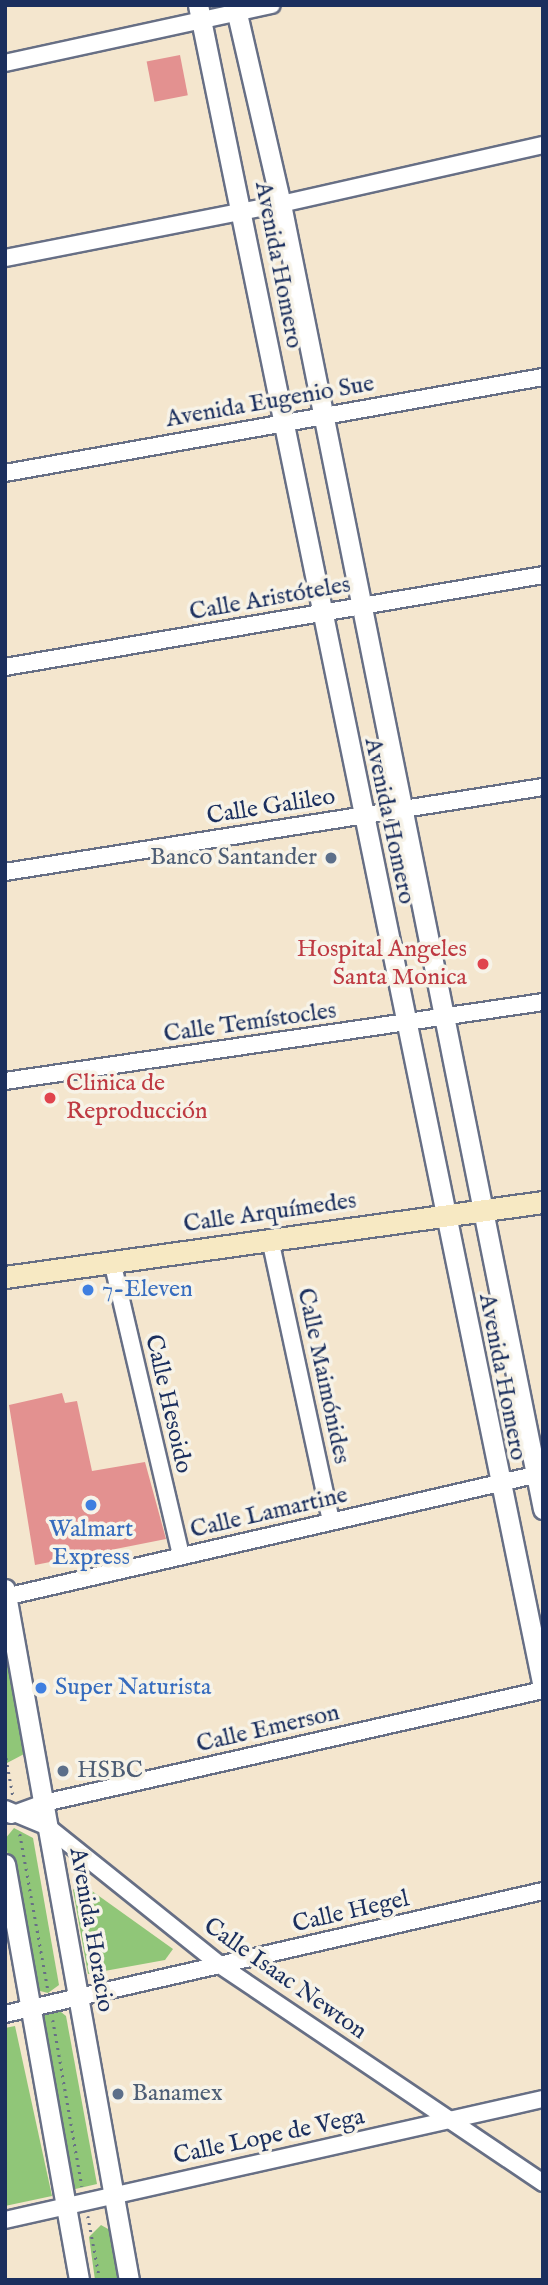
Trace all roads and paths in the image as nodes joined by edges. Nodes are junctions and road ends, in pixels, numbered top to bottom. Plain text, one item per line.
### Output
1 (272, 5) edge
2 (236, 9) edge
3 (199, 13) edge
4 (5, 63) edge
5 (543, 145) edge
6 (281, 204) junction
7 (243, 211) junction
8 (5, 258) edge
9 (543, 377) edge
10 (322, 416) junction
11 (285, 423) junction
12 (5, 472) edge
13 (543, 575) edge
14 (359, 607) junction
15 (321, 613) junction
16 (5, 667) edge
17 (543, 787) edge
18 (399, 810) junction
19 (362, 816) junction
20 (5, 872) edge
21 (543, 1002) edge
22 (442, 1016) junction
23 (407, 1023) junction
24 (5, 1081) edge
25 (543, 1202) edge
26 (480, 1211) junction
27 (445, 1216) junction
28 (270, 1239) junction
29 (111, 1261) junction
30 (5, 1276) edge
31 (539, 1474) edge
32 (499, 1484) junction
33 (543, 1509) edge
34 (331, 1522) junction
35 (181, 1556) junction
36 (6, 1594) edge
37 (543, 1689) edge
38 (44, 1803) junction
39 (9, 1813) edge
40 (48, 1827) junction
41 (5, 1864) edge
42 (543, 1891) edge
43 (220, 1965) junction
44 (78, 1997) junction
45 (31, 2008) junction
46 (5, 2014) edge
47 (543, 2099) edge
48 (453, 2120) junction
49 (543, 2183) edge
50 (113, 2194) junction
51 (65, 2204) junction
52 (5, 2220) edge
53 (79, 2280) edge
54 (129, 2280) edge

1 - 2 street
2 - 3 street
2 - 6 street, Avenida Homero
3 - 4 street
3 - 7 street, Avenida Homero
5 - 6 street
6 - 7 street
6 - 10 street, Avenida Homero
7 - 8 street
7 - 11 street, Avenida Homero
9 - 10 street, Avenida Eugenio Sue
10 - 11 street, Avenida Eugenio Sue
10 - 14 street, Avenida Homero
11 - 12 street, Avenida Eugenio Sue
11 - 15 street, Avenida Homero
13 - 14 street, Calle Aristóteles
14 - 15 street, Calle Aristóteles
14 - 18 street, Avenida Homero
15 - 16 street, Calle Aristóteles
15 - 19 street, Avenida Homero
17 - 18 street, Calle Galileo
18 - 19 street, Calle Galileo
18 - 22 street, Avenida Homero
19 - 20 street, Calle Galileo
19 - 23 street, Avenida Homero
21 - 22 street, Calle Temístocles
22 - 23 street, Calle Temístocles
22 - 26 street, Avenida Homero
23 - 24 street, Calle Temístocles
23 - 27 street, Avenida Homero
25 - 26 main road, Calle Arquímedes
26 - 27 main road, Calle Arquímedes
26 - 31 street, Avenida Homero
27 - 28 main road, Calle Arquímedes
27 - 32 street, Avenida Homero
28 - 29 main road, Calle Arquímedes
28 - 34 street, Calle Maimónides
29 - 30 main road, Calle Arquímedes
29 - 35 street, Calle Hesoido
31 - 32 street, Calle Lamartine
31 - 33 street, Avenida Homero
32 - 34 street, Calle Lamartine
32 - 37 street, Avenida Homero
34 - 35 street, Calle Lamartine
35 - 36 street, Calle Lamartine
36 - 38 street, Avenida Horacio
37 - 38 street, Calle Emerson
38 - 39 street, Calle Emerson
38 - 40 street, Avenida Horacio
39 - 40 street, Calle Isaac Newton
40 - 43 street, Calle Isaac Newton
40 - 44 street, Avenida Horacio
41 - 45 street
42 - 43 street, Calle Hegel
43 - 44 street, Calle Hegel
43 - 48 street, Calle Isaac Newton
44 - 45 street, Calle Hegel
44 - 50 street, Avenida Horacio
45 - 46 street, Calle Hegel
45 - 51 street
47 - 48 street, Calle Lope de Vega
48 - 49 street, Calle Isaac Newton
48 - 50 street, Calle Lope de Vega
50 - 51 street, Calle Lope de Vega
50 - 54 street, Avenida Horacio
51 - 52 street, Calle Lope de Vega
51 - 53 street

